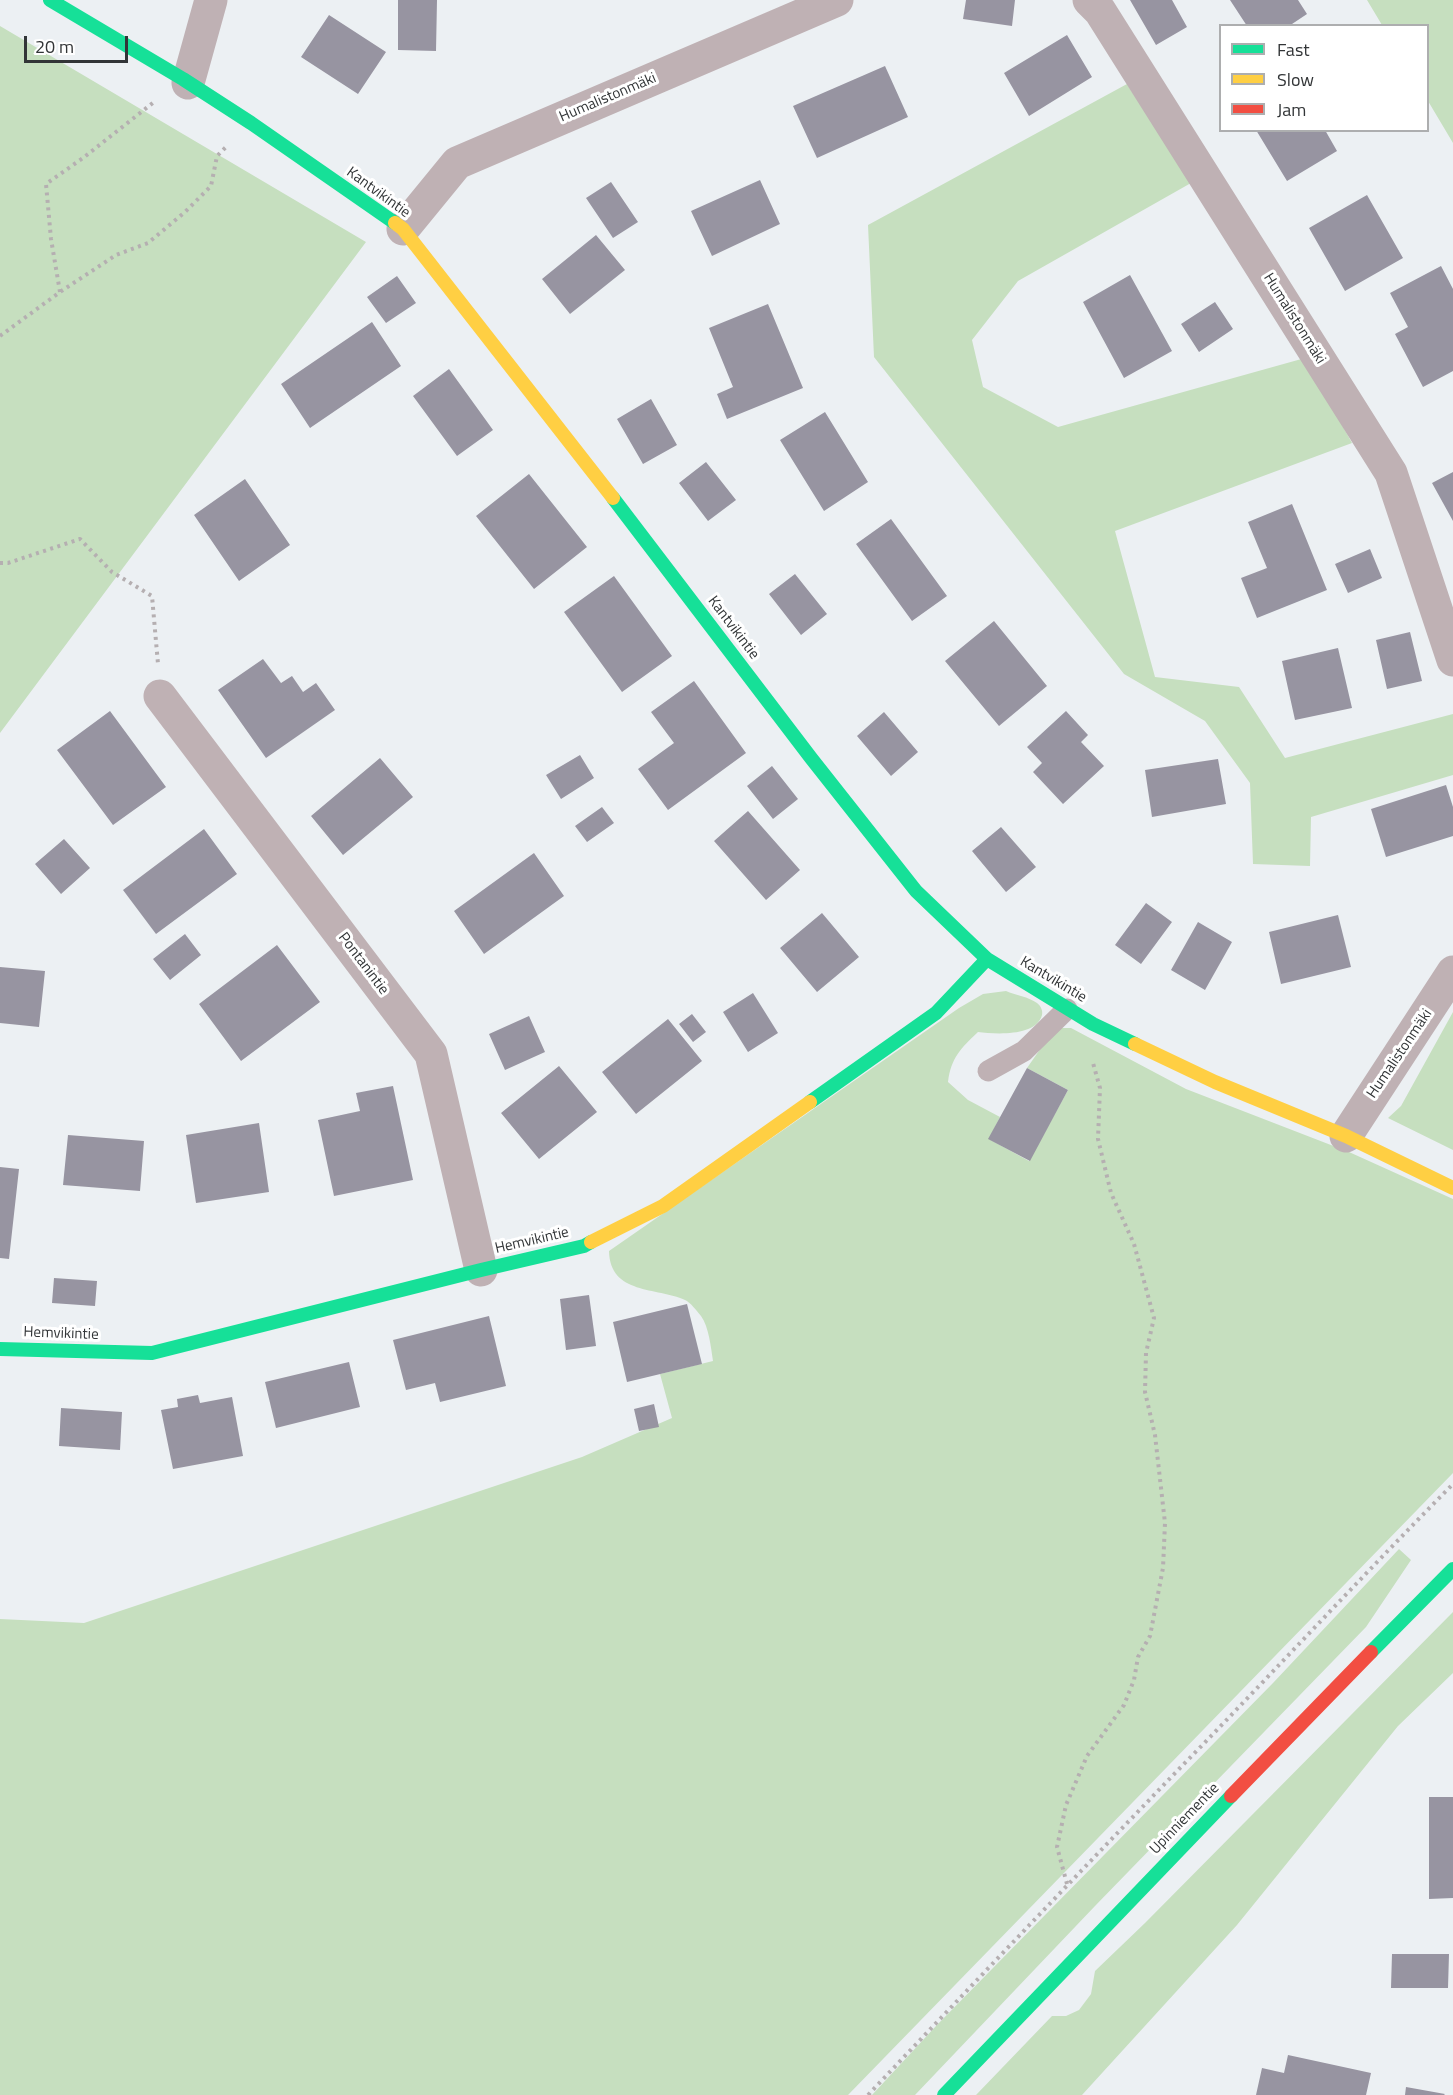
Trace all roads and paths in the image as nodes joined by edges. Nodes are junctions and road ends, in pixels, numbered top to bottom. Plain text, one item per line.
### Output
1 (50, 0) edge
2 (211, 0) edge
3 (837, 0) edge
4 (1089, 0) edge
5 (185, 81) junction
6 (250, 123) junction
7 (403, 229) junction
8 (60, 292) junction
9 (0, 336) edge
10 (0, 563) edge
11 (1453, 660) edge
12 (160, 696) joint
13 (987, 959) junction
14 (1453, 972) edge
15 (1067, 1008) junction
16 (1093, 1024) junction
17 (988, 1071) dead end
18 (1346, 1136) junction
19 (1453, 1188) edge
20 (481, 1270) junction
21 (0, 1349) edge
22 (1453, 1484) edge
23 (1453, 1569) edge
24 (1067, 1884) junction
25 (868, 2095) edge
26 (944, 2095) edge

1 - 5 street, Kantvikintie
2 - 5 street
3 - 7 street, Humalistonmäki
4 - 11 street, Humalistonmäki
5 - 6 street, Kantvikintie
5 - 8 path
6 - 7 street, Kantvikintie
6 - 8 path
7 - 13 street, Kantvikintie
8 - 9 path
10 - 12 path
12 - 20 street, Pontanintie
13 - 15 street, Kantvikintie
13 - 20 street, Hemvikintie
14 - 18 street, Humalistonmäki
15 - 16 street, Kantvikintie
15 - 17 lane
16 - 18 street, Kantvikintie
16 - 24 path
18 - 19 street, Kantvikintie
20 - 21 street, Hemvikintie
22 - 24 path
23 - 26 street, Upinniementie
24 - 25 path

